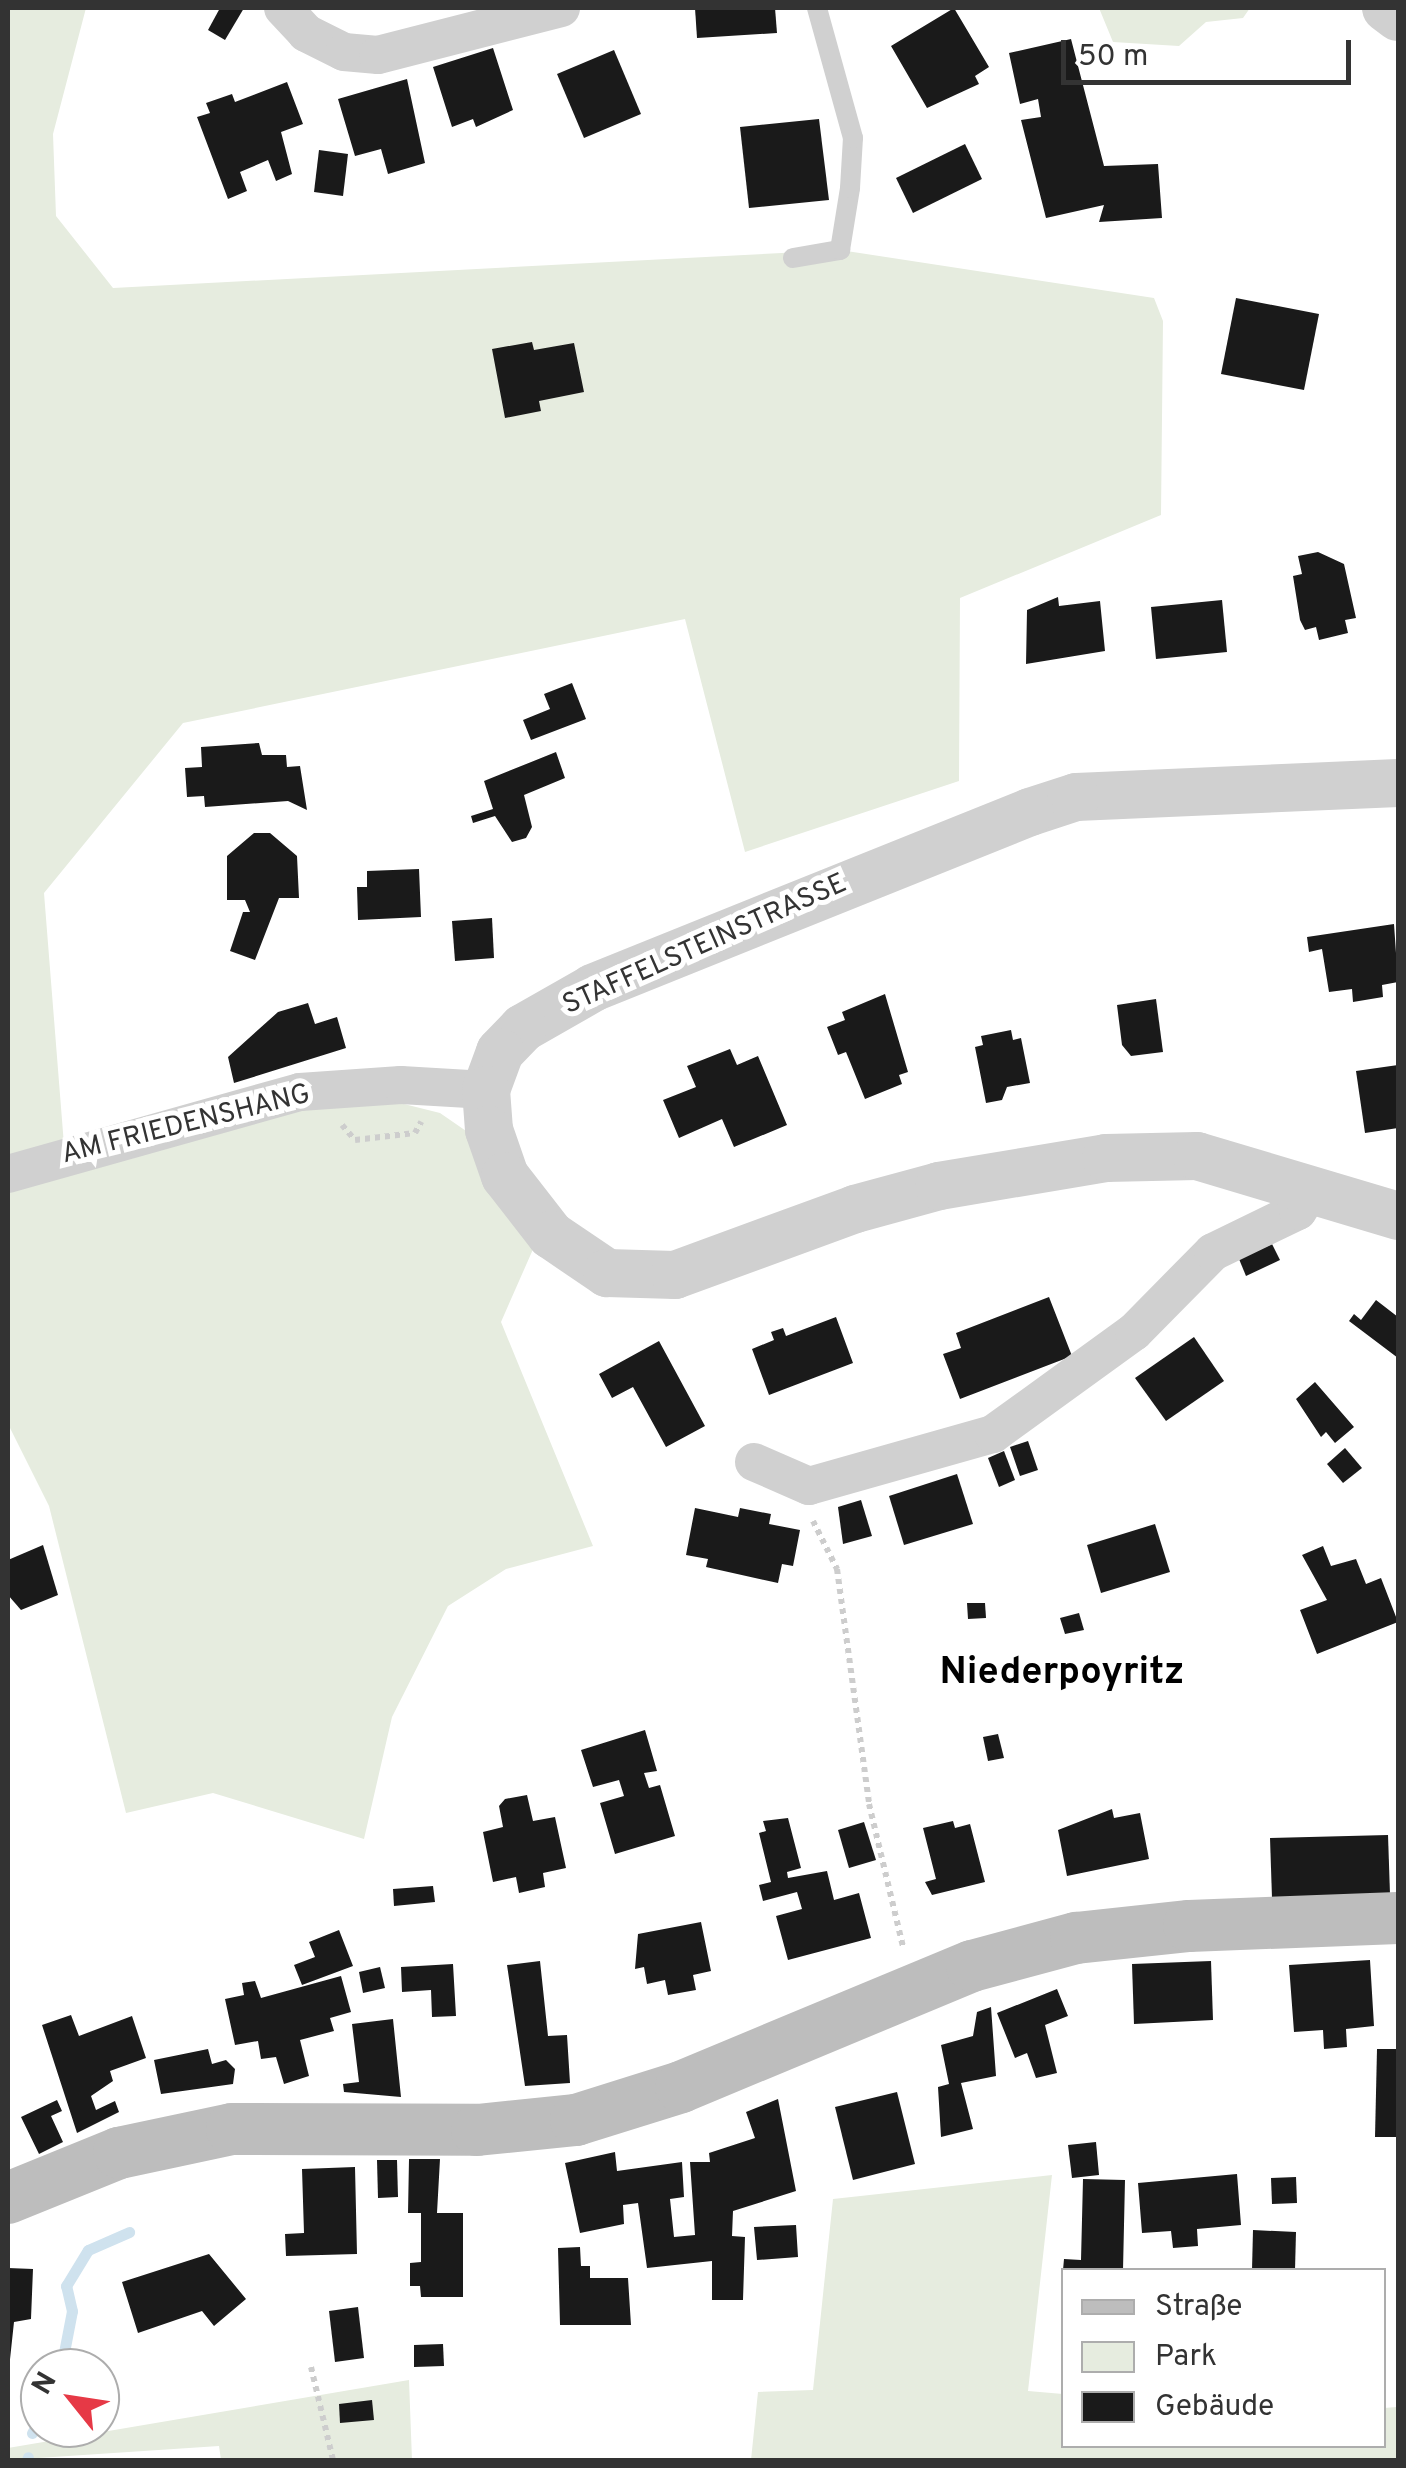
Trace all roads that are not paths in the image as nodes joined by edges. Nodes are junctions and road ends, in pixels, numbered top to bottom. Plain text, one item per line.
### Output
1 (283, 8) edge
2 (560, 8) edge
3 (817, 8) edge
4 (793, 258) dead end
5 (1398, 783) edge
6 (486, 1090) junction
7 (8, 1174) edge
8 (1313, 1187) junction
9 (1398, 1216) edge
10 (754, 1462) dead end
11 (1398, 1918) edge
12 (8, 2198) edge

1 - 2 street
3 - 4 lane
5 - 6 street, STAFFELSTEINSTRASSE
6 - 7 street, AM FRIEDENSHANG
6 - 8 street
8 - 9 street
8 - 10 street
11 - 12 main road

